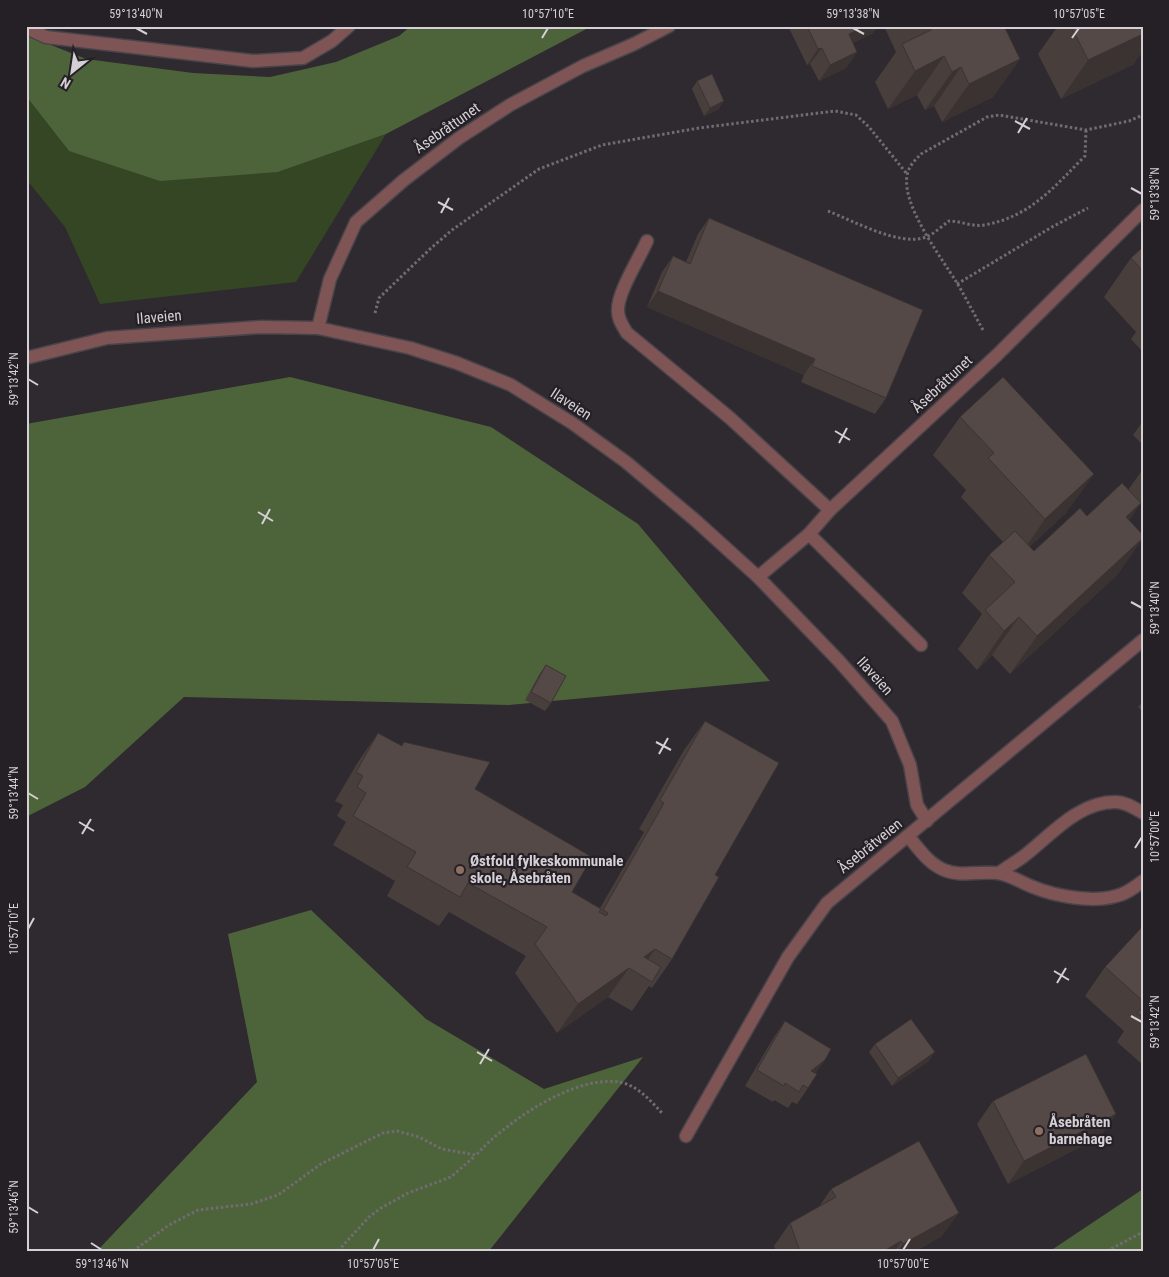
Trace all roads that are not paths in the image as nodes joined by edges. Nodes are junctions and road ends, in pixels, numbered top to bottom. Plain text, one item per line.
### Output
1 (349, 26) edge
2 (669, 26) edge
3 (26, 28) edge
4 (1143, 210) edge
5 (647, 242) dead end
6 (318, 328) junction
7 (26, 358) edge
8 (830, 510) junction
9 (809, 534) junction
10 (758, 577) junction
11 (1143, 640) edge
12 (921, 646) dead end
13 (1143, 813) edge
14 (927, 821) junction
15 (908, 836) junction
16 (999, 873) junction
17 (1143, 881) edge
18 (686, 1136) dead end

1 - 3 street
2 - 6 street, Åsebråttunet
4 - 8 street, Åsebråttunet
5 - 8 street
6 - 7 street, Ilaveien
6 - 10 street, Ilaveien
8 - 9 street, Åsebråttunet
9 - 10 street, Åsebråttunet
9 - 12 street
10 - 14 street, Ilaveien
11 - 14 street, Åsebråtveien
13 - 16 street
14 - 15 street, Åsebråtveien
15 - 16 street
15 - 18 street, Åsebråtveien
16 - 17 street

